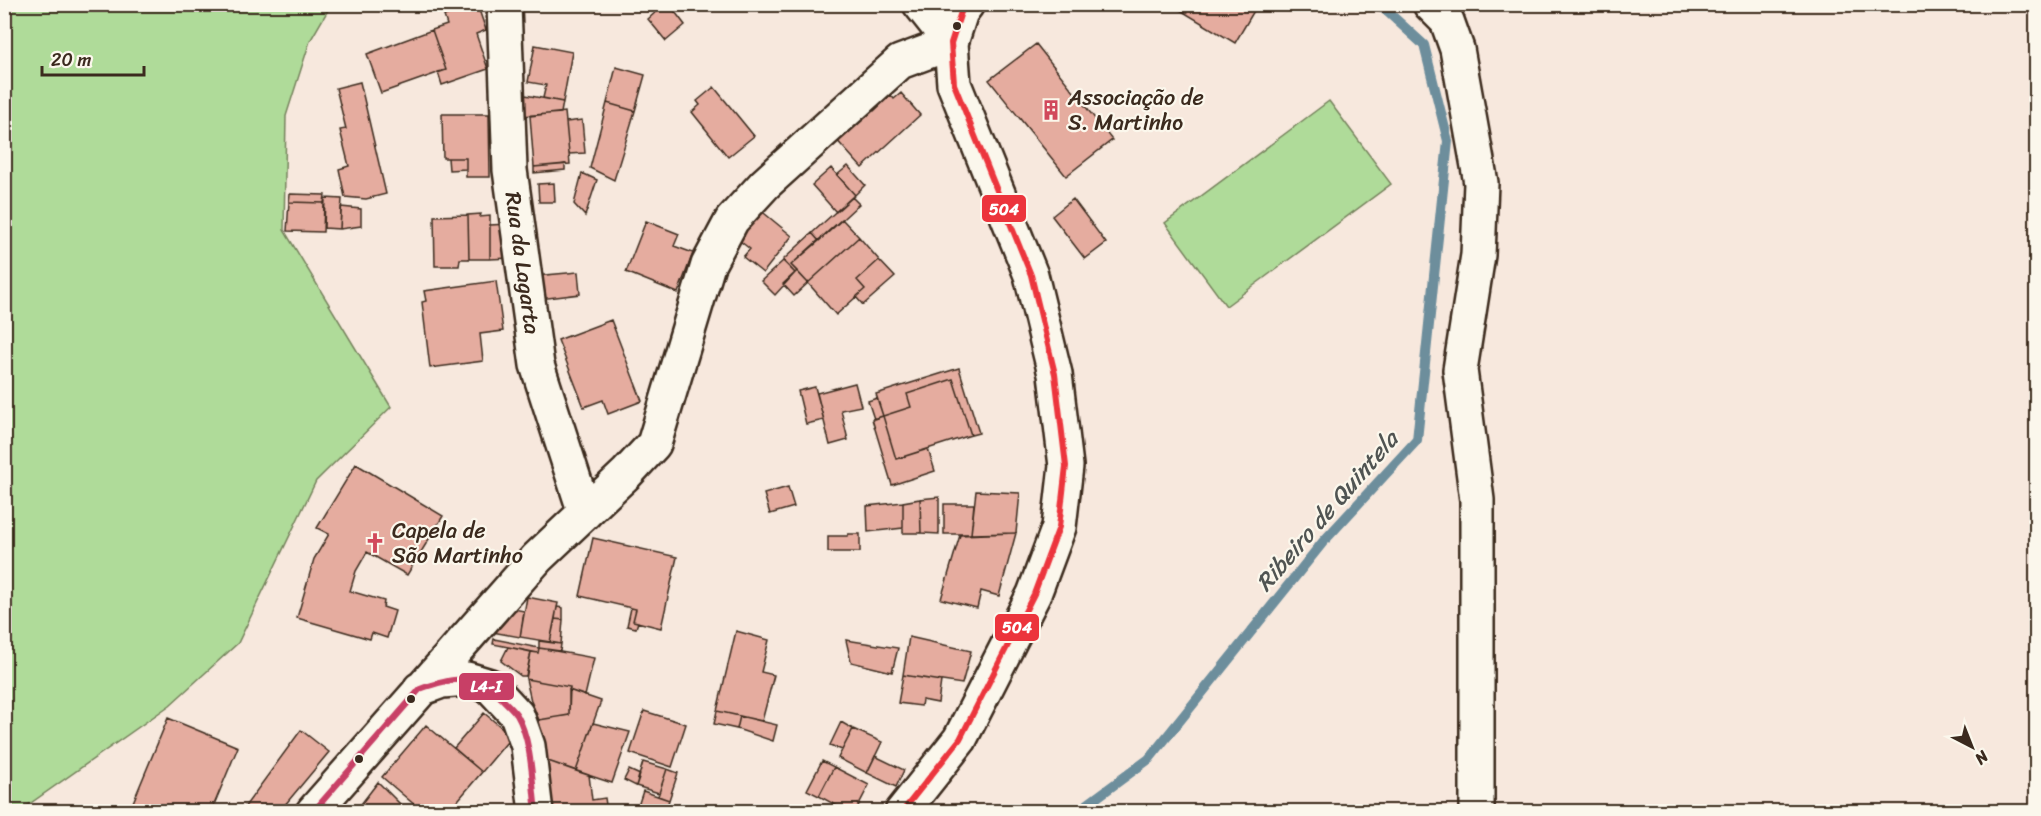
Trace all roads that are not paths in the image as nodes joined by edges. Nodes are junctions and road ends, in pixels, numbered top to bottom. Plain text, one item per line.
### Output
1 (920, 4) edge
2 (967, 4) edge
3 (1430, 4) edge
4 (504, 6) edge
5 (951, 43) junction
6 (585, 513) junction
7 (420, 689) junction
8 (313, 812) edge
9 (536, 812) edge
10 (902, 812) edge
11 (1477, 812) edge

1 - 5 street
2 - 5 street
3 - 11 street
4 - 6 street, Rua da Lagarta
5 - 6 street
5 - 10 street
6 - 7 street
7 - 8 street
7 - 9 street

